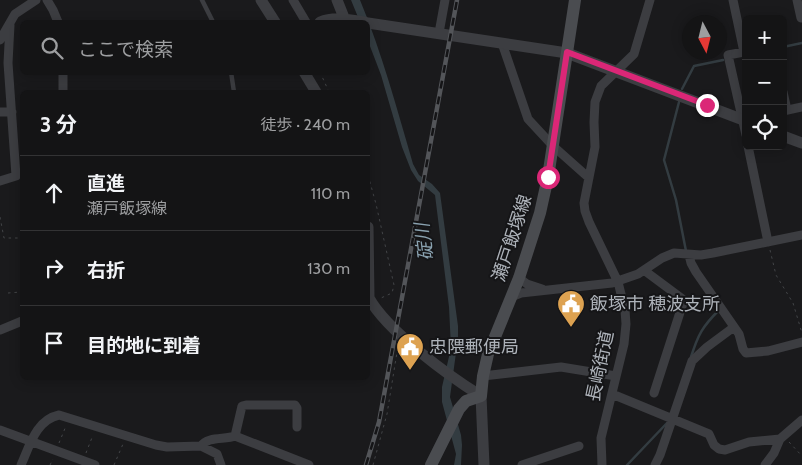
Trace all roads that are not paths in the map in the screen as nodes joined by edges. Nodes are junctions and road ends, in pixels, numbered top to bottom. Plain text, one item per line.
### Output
1 (36, 0) edge
2 (47, 0) edge
3 (202, 0) edge
4 (261, 0) edge
5 (293, 0) edge
6 (337, 0) edge
7 (445, 0) edge
8 (575, 0) edge
9 (650, 0) edge
10 (733, 0) edge
11 (797, 0) edge
12 (802, 17) edge
13 (57, 20) edge
14 (212, 20) edge
15 (274, 20) edge
16 (305, 20) edge
17 (325, 20) edge
18 (345, 20) joint
19 (370, 24) edge
20 (10, 25) junction
21 (439, 33) junction
22 (0, 40) edge
23 (502, 43) junction
24 (567, 52) junction
25 (616, 70) junction
26 (63, 75) edge
27 (231, 75) edge
28 (306, 75) edge
29 (63, 90) edge
30 (234, 90) edge
31 (315, 90) edge
32 (802, 107) edge
33 (742, 109) edge
34 (787, 111) edge
35 (0, 112) edge
36 (12, 112) junction
37 (742, 119) edge
38 (787, 137) edge
39 (802, 143) edge
40 (553, 146) junction
41 (749, 150) edge
42 (19, 175) edge
43 (589, 178) junction
44 (0, 181) edge
45 (802, 235) edge
46 (768, 242) junction
47 (689, 254) junction
48 (645, 271) junction
49 (519, 278) junction
50 (618, 282) junction
51 (544, 290) junction
52 (511, 297) junction
53 (370, 299) edge
54 (20, 321) edge
55 (734, 327) junction
56 (0, 330) edge
57 (802, 342) edge
58 (483, 376) junction
59 (616, 376) junction
60 (654, 393) dead end
61 (612, 394) junction
62 (481, 396) junction
63 (672, 418) junction
64 (802, 420) edge
65 (297, 427) dead end
66 (0, 430) edge
67 (235, 436) junction
68 (782, 438) junction
69 (31, 441) junction
70 (201, 446) junction
71 (579, 446) dead end
72 (21, 465) edge
73 (95, 465) edge
74 (220, 465) edge
75 (309, 465) edge
76 (431, 465) edge
77 (484, 465) edge
78 (522, 465) edge
79 (602, 465) edge
80 (655, 465) edge
81 (764, 465) edge

1 - 20 street
2 - 13 street
3 - 14 lane
4 - 15 street
5 - 16 street
6 - 18 street
7 - 21 street
8 - 24 main road, 瀬戸飯塚線
9 - 25 street, 長崎街道
10 - 33 street
11 - 12 street
17 - 18 street
19 - 21 street
20 - 22 street
20 - 36 street
21 - 23 street
23 - 24 street
23 - 40 street
24 - 25 street
24 - 40 main road, 瀬戸飯塚線
25 - 37 street
25 - 43 street, 長崎街道
26 - 29 street
27 - 30 lane
28 - 31 street
32 - 34 street
35 - 36 street
36 - 42 street
38 - 39 street
40 - 43 street
40 - 49 main road, 瀬戸飯塚線
41 - 46 street
42 - 44 street
43 - 50 street, 長崎街道
45 - 46 street
46 - 47 street
47 - 48 street
47 - 55 street
48 - 50 street
48 - 60 street
49 - 51 street
49 - 52 main road, 瀬戸飯塚線
50 - 51 street
50 - 59 street, 長崎街道
51 - 52 street
52 - 58 main road, 瀬戸飯塚線
53 - 62 street
54 - 56 street
55 - 57 street
55 - 63 street
58 - 59 street
58 - 62 main road, 瀬戸飯塚線
59 - 61 street, 長崎街道
61 - 63 street
61 - 79 street, 長崎街道
62 - 76 main road
62 - 77 street
63 - 68 street
63 - 80 street
64 - 68 street
65 - 67 street
66 - 69 street
67 - 70 street
67 - 75 street
68 - 81 street
69 - 70 street
69 - 72 street
69 - 73 street
70 - 74 street
71 - 78 street

